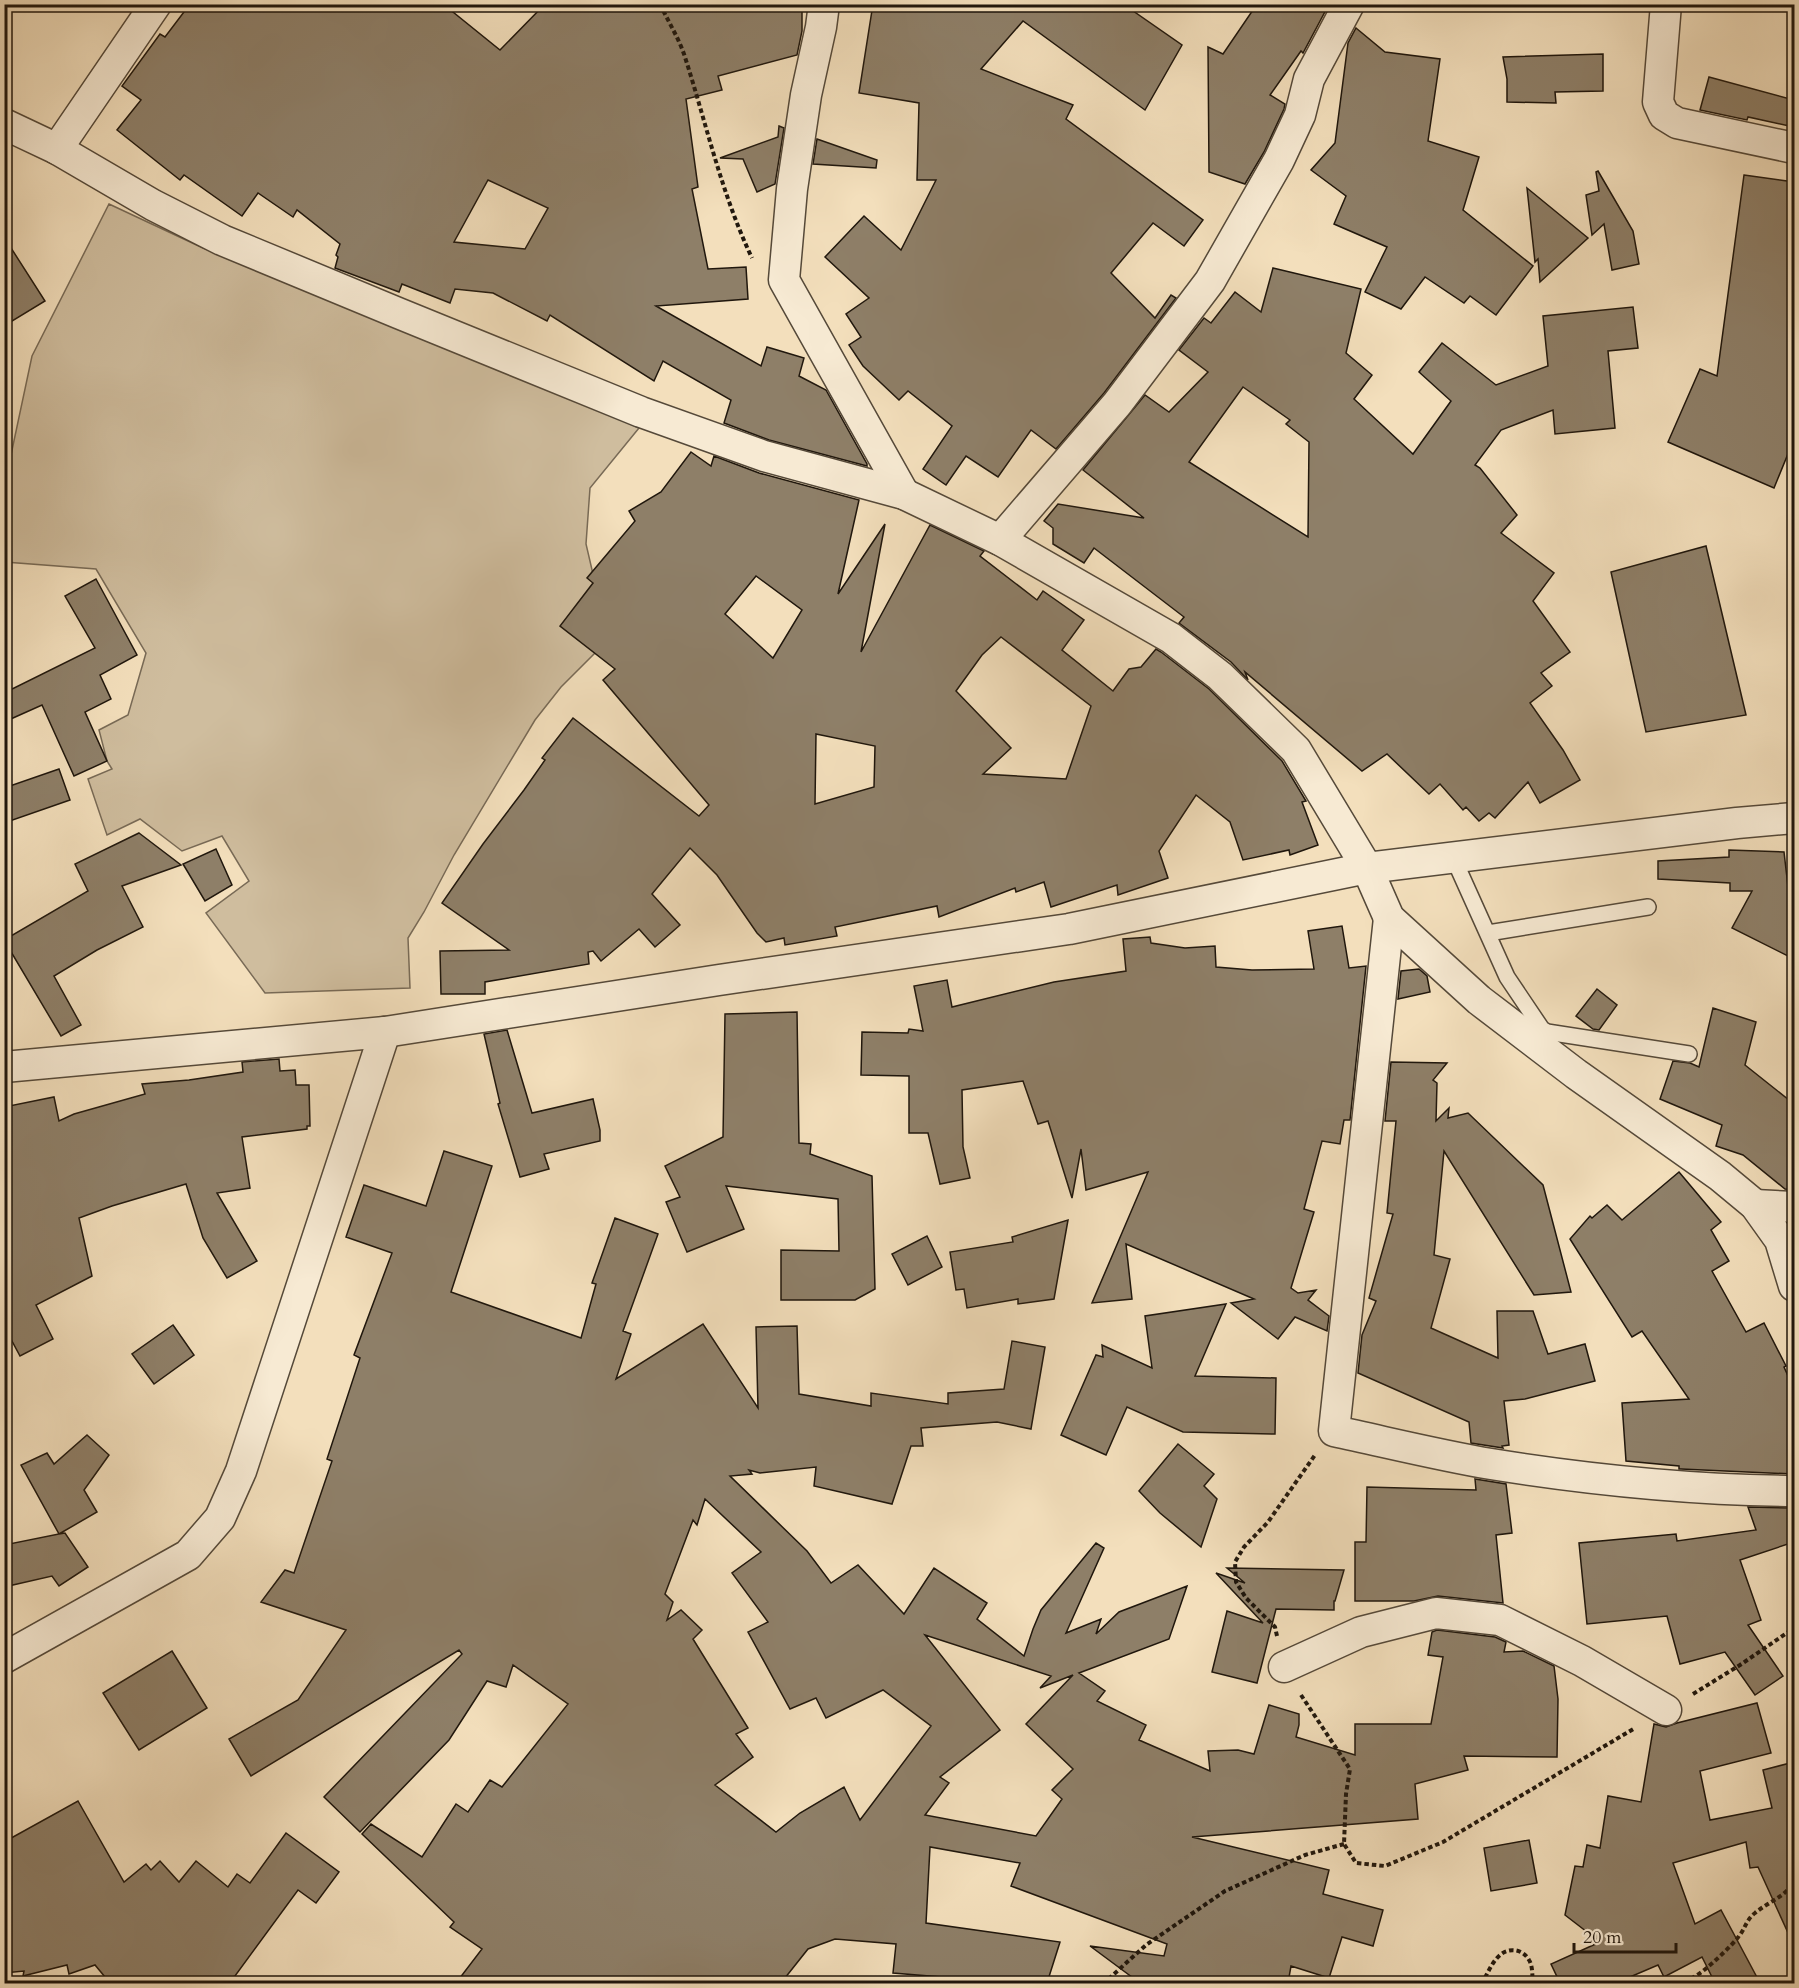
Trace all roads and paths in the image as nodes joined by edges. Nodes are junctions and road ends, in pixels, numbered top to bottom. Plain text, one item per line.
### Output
1 (156, 4) edge
2 (660, 4) edge
3 (824, 4) edge
4 (1349, 4) edge
5 (1666, 4) edge
6 (4, 124) edge
7 (57, 148) junction
8 (1794, 148) edge
9 (784, 280) junction
10 (904, 494) junction
11 (1000, 540) junction
12 (1794, 818) edge
13 (1454, 857) junction
14 (1367, 868) junction
15 (1648, 907) dead end
16 (1389, 918) junction
17 (1488, 933) junction
18 (385, 1032) junction
19 (1689, 1054) dead end
20 (4, 1067) edge
21 (1755, 1205) junction
22 (1794, 1207) edge
23 (1794, 1286) edge
24 (1794, 1491) edge
25 (1794, 1628) edge
26 (4, 1658) edge
27 (1284, 1667) dead end
28 (1666, 1710) junction
29 (1344, 1844) dead end
30 (1356, 1863) dead end
31 (1794, 1882) edge
32 (1103, 1983) edge
33 (1481, 1983) edge
34 (1533, 1983) edge
35 (1677, 1983) edge

1 - 7 street
2 - 9 path
3 - 9 street
4 - 11 street
5 - 8 street
6 - 7 street
7 - 10 street
9 - 10 street
10 - 11 street
11 - 14 street
12 - 13 street
13 - 14 street
13 - 17 lane
14 - 16 street
14 - 18 street
15 - 17 lane
16 - 21 street
16 - 24 street
17 - 19 lane
18 - 20 street
18 - 26 street
21 - 22 street
21 - 23 street
25 - 28 path
27 - 28 street
28 - 30 path
29 - 32 path
31 - 35 path
33 - 34 path

